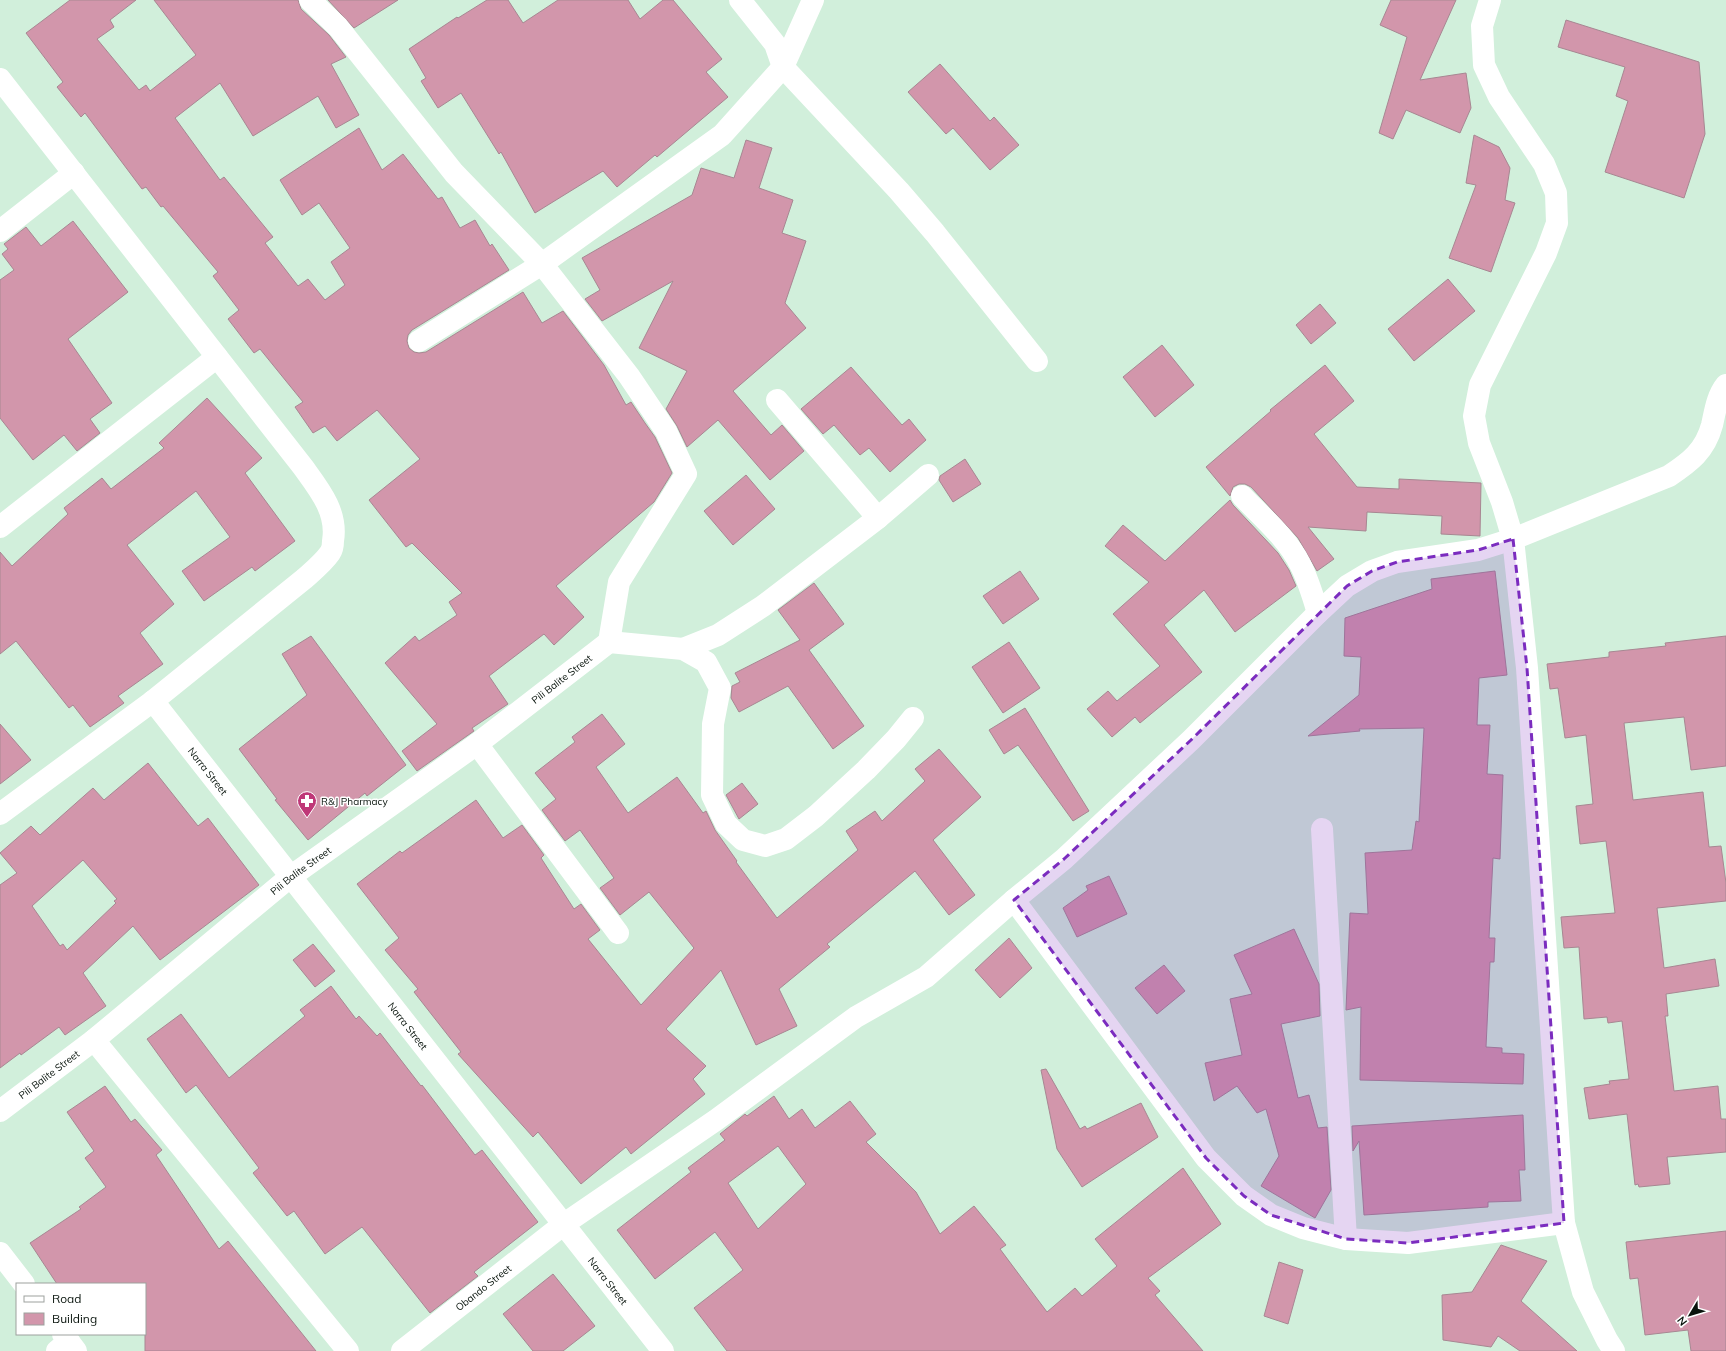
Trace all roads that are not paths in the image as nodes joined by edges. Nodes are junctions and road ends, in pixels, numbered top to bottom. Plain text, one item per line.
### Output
1 (310, 0) edge
2 (740, 0) edge
3 (813, 0) edge
4 (1490, 0) edge
5 (783, 67) junction
6 (0, 79) edge
7 (74, 173) junction
8 (0, 231) edge
9 (542, 264) junction
10 (419, 341) dead end
11 (217, 357) junction
12 (1037, 361) dead end
13 (1726, 385) edge
14 (777, 400) dead end
15 (928, 475) dead end
16 (1242, 496) dead end
17 (878, 518) junction
18 (0, 527) edge
19 (1513, 539) junction
20 (1318, 613) junction
21 (610, 642) junction
22 (683, 649) junction
23 (153, 701) junction
24 (913, 718) dead end
25 (477, 744) junction
26 (0, 814) edge
27 (1322, 829) dead end
28 (290, 877) junction
29 (1014, 900) junction
30 (618, 933) dead end
31 (94, 1040) junction
32 (0, 1111) edge
33 (1564, 1223) junction
34 (564, 1224) junction
35 (1346, 1239) junction
36 (0, 1253) edge
37 (23, 1283) edge
38 (348, 1351) edge
39 (402, 1351) edge
40 (663, 1351) edge
41 (1614, 1351) edge

1 - 9 street
2 - 5 street
3 - 5 street
4 - 19 street
5 - 9 street
5 - 12 street
6 - 7 street
7 - 8 street
7 - 11 street
9 - 10 street
9 - 21 street
11 - 18 street
11 - 23 street
13 - 19 street, Obando Street
14 - 17 street
15 - 17 street
16 - 20 street
17 - 22 street
19 - 20 street, Obando Street
19 - 33 street
20 - 29 street, Obando Street
21 - 22 street
21 - 25 street, Pili Balite Street
22 - 24 street
23 - 26 street
23 - 28 street, Narra Street
25 - 28 street, Pili Balite Street
25 - 30 street
27 - 35 street
28 - 31 street, Pili Balite Street
28 - 34 street, Narra Street
29 - 34 street, Obando Street
29 - 35 street
31 - 32 street, Pili Balite Street
31 - 38 street
33 - 35 street
33 - 41 street
34 - 39 street, Obando Street
34 - 40 street, Narra Street
36 - 37 street

